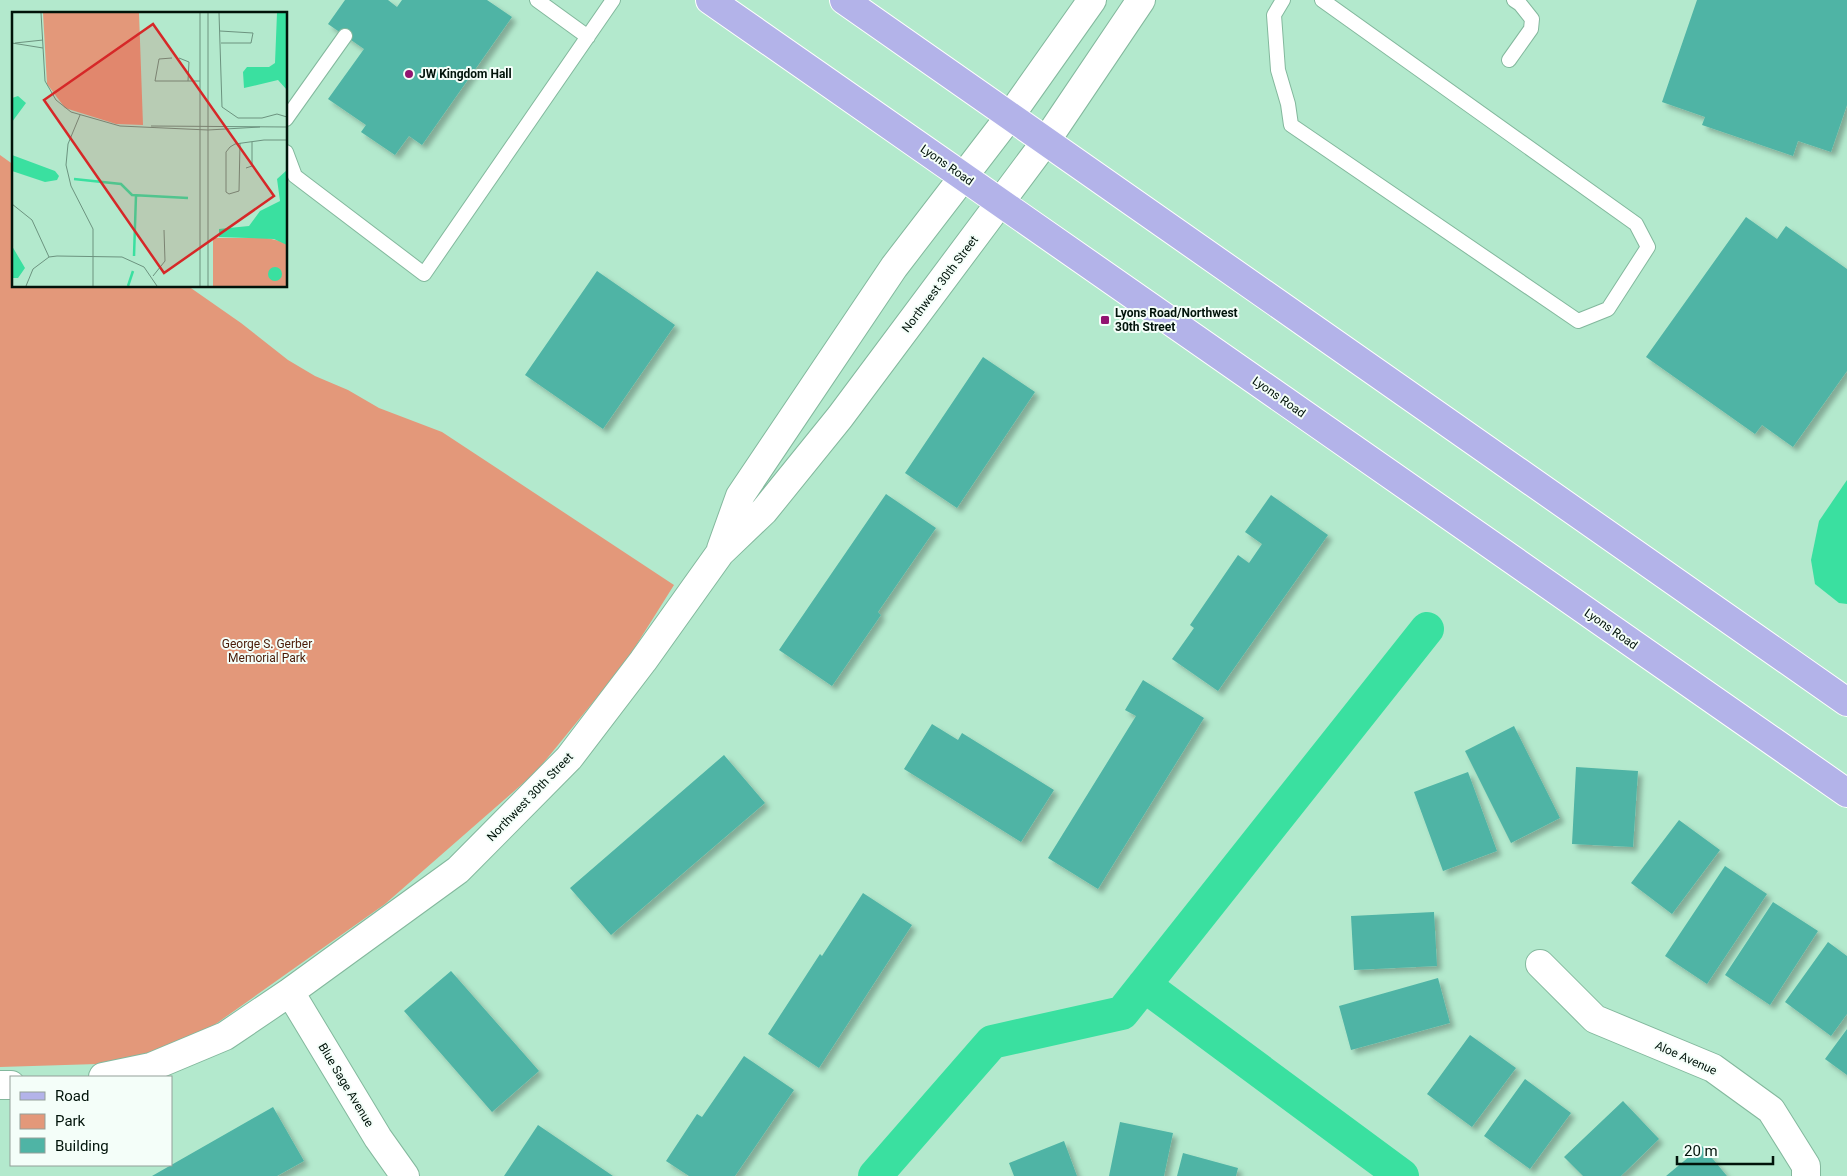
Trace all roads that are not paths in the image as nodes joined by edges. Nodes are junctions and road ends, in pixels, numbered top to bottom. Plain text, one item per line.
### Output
1 (537, 0) edge
2 (613, 0) edge
3 (710, 0) edge
4 (844, 0) edge
5 (1092, 0) edge
6 (1141, 0) edge
7 (1283, 0) edge
8 (1322, 0) edge
9 (1514, 0) edge
10 (345, 36) dead end
11 (588, 37) junction
12 (1509, 60) dead end
13 (288, 116) edge
14 (1010, 116) junction
15 (1046, 141) junction
16 (288, 157) edge
17 (964, 176) junction
18 (1001, 202) junction
19 (720, 552) junction
20 (1847, 702) edge
21 (1847, 793) edge
22 (1540, 964) dead end
23 (290, 992) junction
24 (108, 1076) edge
25 (405, 1176) edge
26 (1806, 1176) edge

1 - 11 lane
2 - 11 lane
3 - 17 main road, Lyons Road
4 - 14 main road
5 - 14 street, Northwest 30th Street
6 - 15 street, Northwest 30th Street
7 - 8 lane
9 - 12 lane
10 - 13 lane
11 - 16 lane
14 - 15 main road
14 - 17 street, Northwest 30th Street
15 - 18 street, Northwest 30th Street
15 - 20 main road
17 - 18 main road, Lyons Road
17 - 19 street, Northwest 30th Street
18 - 19 street, Northwest 30th Street
18 - 21 main road, Lyons Road
19 - 23 street, Northwest 30th Street
22 - 26 street, Aloe Avenue
23 - 24 street, Northwest 30th Street
23 - 25 street, Blue Sage Avenue

